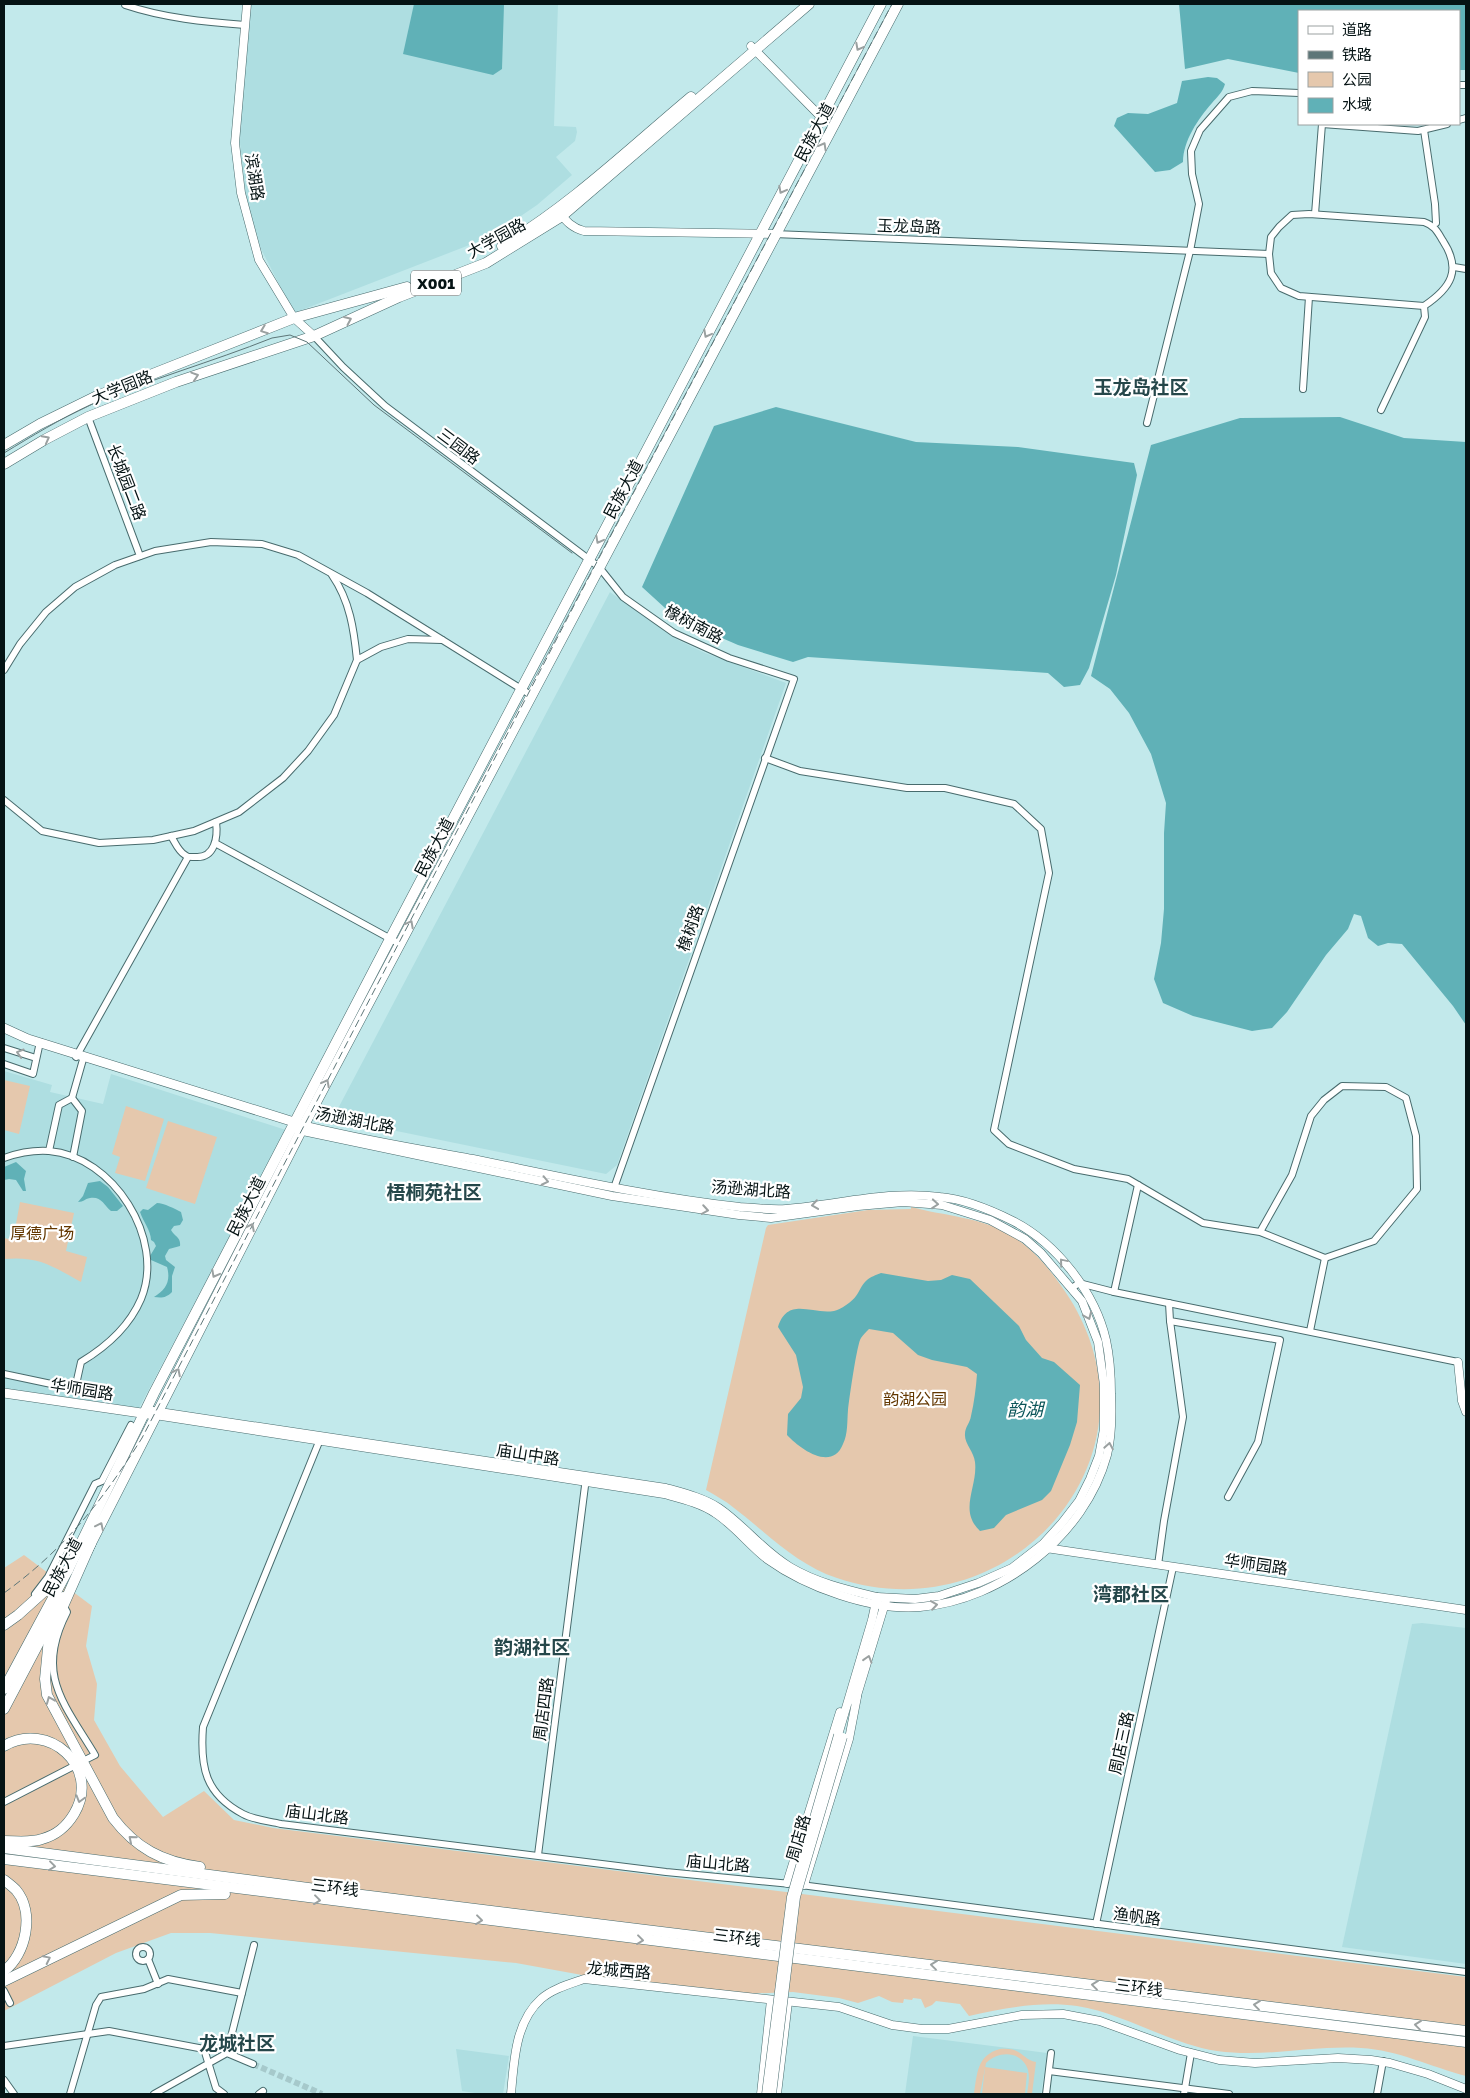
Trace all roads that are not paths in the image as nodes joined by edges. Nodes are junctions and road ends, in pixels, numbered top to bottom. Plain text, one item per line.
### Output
1 (125, 4) edge
2 (247, 4) edge
3 (800, 4) edge
4 (809, 4) edge
5 (881, 4) edge
6 (898, 4) edge
7 (245, 25) junction
8 (753, 48) junction
9 (1298, 93) edge
10 (821, 117) junction
11 (835, 124) junction
12 (1322, 125) edge
13 (1339, 125) edge
14 (1443, 125) edge
15 (1424, 130) junction
16 (559, 212) junction
17 (1315, 214) junction
18 (1436, 223) dead end
19 (759, 234) junction
20 (774, 234) junction
21 (1190, 251) junction
22 (1269, 254) junction
23 (1454, 267) junction
24 (1466, 269) edge
25 (1309, 297) junction
26 (1424, 306) junction
27 (294, 318) junction
28 (314, 336) junction
29 (1303, 389) dead end
30 (1381, 410) dead end
31 (88, 417) junction
32 (1147, 422) dead end
33 (4, 445) edge
34 (4, 464) edge
35 (140, 556) junction
36 (589, 559) junction
37 (599, 567) junction
38 (329, 572) junction
39 (443, 640) junction
40 (357, 660) junction
41 (4, 670) edge
42 (794, 679) joint
43 (521, 689) junction
44 (531, 695) junction
45 (765, 758) junction
46 (4, 800) edge
47 (216, 822) junction
48 (171, 836) junction
49 (215, 843) junction
50 (188, 857) junction
51 (390, 938) junction
52 (400, 944) junction
53 (4, 1030) edge
54 (40, 1044) junction
55 (4, 1048) edge
56 (80, 1057) junction
57 (36, 1058) junction
58 (4, 1064) edge
59 (72, 1098) junction
60 (298, 1127) junction
61 (49, 1151) junction
62 (73, 1157) junction
63 (4, 1158) edge
64 (1138, 1185) junction
65 (614, 1188) junction
66 (1260, 1232) junction
67 (1325, 1258) junction
68 (1079, 1283) junction
69 (1072, 1288) junction
70 (1114, 1292) junction
71 (1170, 1303) junction
72 (1170, 1321) junction
73 (1310, 1331) junction
74 (1458, 1362) joint
75 (4, 1374) edge
76 (4, 1392) edge
77 (1466, 1412) edge
78 (151, 1413) junction
79 (131, 1425) dead end
80 (321, 1439) junction
81 (586, 1479) junction
82 (1228, 1496) dead end
83 (91, 1543) junction
84 (1045, 1546) junction
85 (1158, 1565) junction
86 (1173, 1567) junction
87 (68, 1570) junction
88 (877, 1600) junction
89 (886, 1601) junction
90 (63, 1605) junction
91 (1466, 1610) edge
92 (4, 1620) edge
93 (4, 1625) edge
94 (4, 1689) edge
95 (853, 1696) junction
96 (4, 1708) edge
97 (841, 1736) junction
98 (4, 1746) edge
99 (85, 1760) dead end
100 (72, 1767) dead end
101 (4, 1802) edge
102 (4, 1842) edge
103 (4, 1848) edge
104 (538, 1856) junction
105 (4, 1859) edge
106 (196, 1867) junction
107 (4, 1880) edge
108 (787, 1883) junction
109 (804, 1885) junction
110 (346, 1893) junction
111 (287, 1896) junction
112 (1096, 1924) junction
113 (254, 1945) dead end
114 (148, 1959) dead end
115 (4, 1971) edge
116 (1466, 1972) edge
117 (4, 1981) edge
118 (158, 1984) junction
119 (4, 1991) edge
120 (242, 1993) junction
121 (772, 2000) junction
122 (788, 2002) junction
123 (10, 2003) dead end
124 (1466, 2031) edge
125 (88, 2034) junction
126 (1466, 2042) edge
127 (4, 2046) edge
128 (227, 2053) junction
129 (1052, 2053) dead end
130 (1191, 2053) junction
131 (1383, 2061) junction
132 (209, 2063) junction
133 (253, 2064) tunnel mouth
134 (1049, 2071) junction
135 (4, 2080) edge
136 (1466, 2089) edge
137 (1184, 2091) edge
138 (14, 2094) edge
139 (70, 2094) edge
140 (154, 2094) edge
141 (224, 2094) edge
142 (511, 2094) edge
143 (761, 2094) edge
144 (766, 2094) edge
145 (772, 2094) edge
146 (777, 2094) edge
147 (1046, 2094) edge
148 (1229, 2094) edge
149 (1377, 2094) edge

1 - 7 street
2 - 7 street, 滨湖路
3 - 8 main road, 大学园路 / X001
4 - 8 main road, 大学园路 / X001
5 -> 10 main road, 民族大道
6 - 11 main road, 民族大道
7 - 27 street, 滨湖路
8 - 10 street
8 - 16 main road, 大学园路 / X001
9 - 21 street
10 - 11 street
10 -> 19 main road, 民族大道
20 -> 11 main road, 民族大道
12 - 17 street
13 - 15 street
14 - 15 street
15 - 18 street
16 - 19 street, 玉龙岛路
16 - 27 main road, 大学园路 / X001
28 -> 16 main road, 大学园路 / X001
17 - 22 street
17 - 23 street
19 - 20 street, 玉龙岛路
19 -> 36 main road, 民族大道
20 - 21 street, 玉龙岛路
20 - 37 main road, 民族大道
21 - 22 street, 玉龙岛路
21 - 32 street
22 - 25 street
23 - 24 street
23 - 26 street
25 - 26 street
25 - 29 street
26 - 30 street
27 - 28 street, 滨湖路
27 -> 33 main road, 大学园路 / X001
31 -> 28 main road, 大学园路 / X001
28 - 36 street, 三园路
34 -> 31 main road, 大学园路 / X001
31 - 35 street, 长城园二路
35 - 38 street
35 - 41 street
36 - 37 street, 三园路
36 - 43 main road, 民族大道
37 - 42 street, 橡树南路
37 - 44 main road, 民族大道
38 - 39 street
38 - 40 street
39 - 40 street
39 - 43 street
40 - 47 street
42 - 45 street, 橡树路
43 - 44 street
43 - 51 main road, 民族大道
52 -> 44 main road, 民族大道
45 - 64 street
45 - 65 street, 橡树路
46 - 48 street
47 - 48 street
47 - 49 street
48 - 50 street
49 - 50 street
49 - 51 street
50 - 56 street
51 - 52 street
51 - 60 main road, 民族大道
60 -> 52 main road, 民族大道
53 - 54 main road, 汤逊湖北路
54 - 56 main road, 汤逊湖北路
54 - 57 street
57 -> 55 street
56 - 59 street
56 - 60 main road, 汤逊湖北路
57 - 58 street
59 - 61 street
59 - 62 street
60 - 65 street, 汤逊湖北路
60 -> 69 street, 汤逊湖北路
60 - 78 main road, 民族大道
61 - 62 street
61 - 63 street
62 - 75 street
64 - 66 street
64 - 70 street
68 -> 65 street, 汤逊湖北路
66 - 67 street
66 - 67 street
67 - 73 street
68 - 69 street
68 - 70 street
84 -> 68 street, 汤逊湖北路
69 -> 84 street, 汤逊湖北路
70 - 71 street
71 - 72 street
71 - 73 street
72 - 82 street
72 - 85 street
73 - 74 street
74 - 77 street
76 - 78 main road, 华师园路
78 - 80 street, 庙山中路
83 -> 78 main road, 民族大道
78 - 87 main road, 民族大道
79 - 92 street
80 - 81 street, 庙山中路
80 - 104 street, 庙山北路
81 - 88 street, 庙山中路
81 - 104 street, 周店四路
83 - 90 main road
83 - 96 main road, 民族大道
84 - 85 street, 华师园路
84 - 89 street, 汤逊湖北路
85 - 86 street, 华师园路
86 - 91 street, 华师园路
86 - 112 street, 周店三路
87 - 93 main road
87 - 94 main road, 民族大道
88 - 89 street, 庙山中路
88 - 95 street, 周店路
95 -> 89 street, 周店路
90 - 99 street
106 -> 90 main road
95 - 97 street, 周店路
95 - 108 street
95 - 109 street
97 - 144 street, 周店路, bridge
97 - 145 street, 周店路, bridge
98 -> 102 main road
100 - 101 street
102 - 106 main road
103 - 110 main road, 三环线
104 - 108 street, 庙山北路
105 -> 111 main road, 三环线
106 - 110 main road
107 - 115 main road
108 - 109 street, 庙山北路
109 - 112 street, 渔帆路
124 -> 110 main road, 三环线
117 -> 111 main road
111 -> 126 main road, 三环线
112 - 116 street, 渔帆路
113 - 120 street
114 - 118 street
118 - 120 street
118 - 125 street
119 - 123 street
120 - 128 street
121 - 122 street, 龙城西路
121 - 142 street, 龙城西路
121 - 143 street
122 - 130 street, 龙城西路
122 - 146 street
125 - 127 street
125 - 132 street
125 - 139 street
128 - 132 street
128 - 133 street
129 - 134 street
130 - 131 street, 龙城西路
130 - 137 street
131 - 136 street, 龙城西路
131 - 149 street
132 - 140 street
132 - 141 street
134 - 137 street
134 - 147 street
135 - 138 street
137 - 148 street

